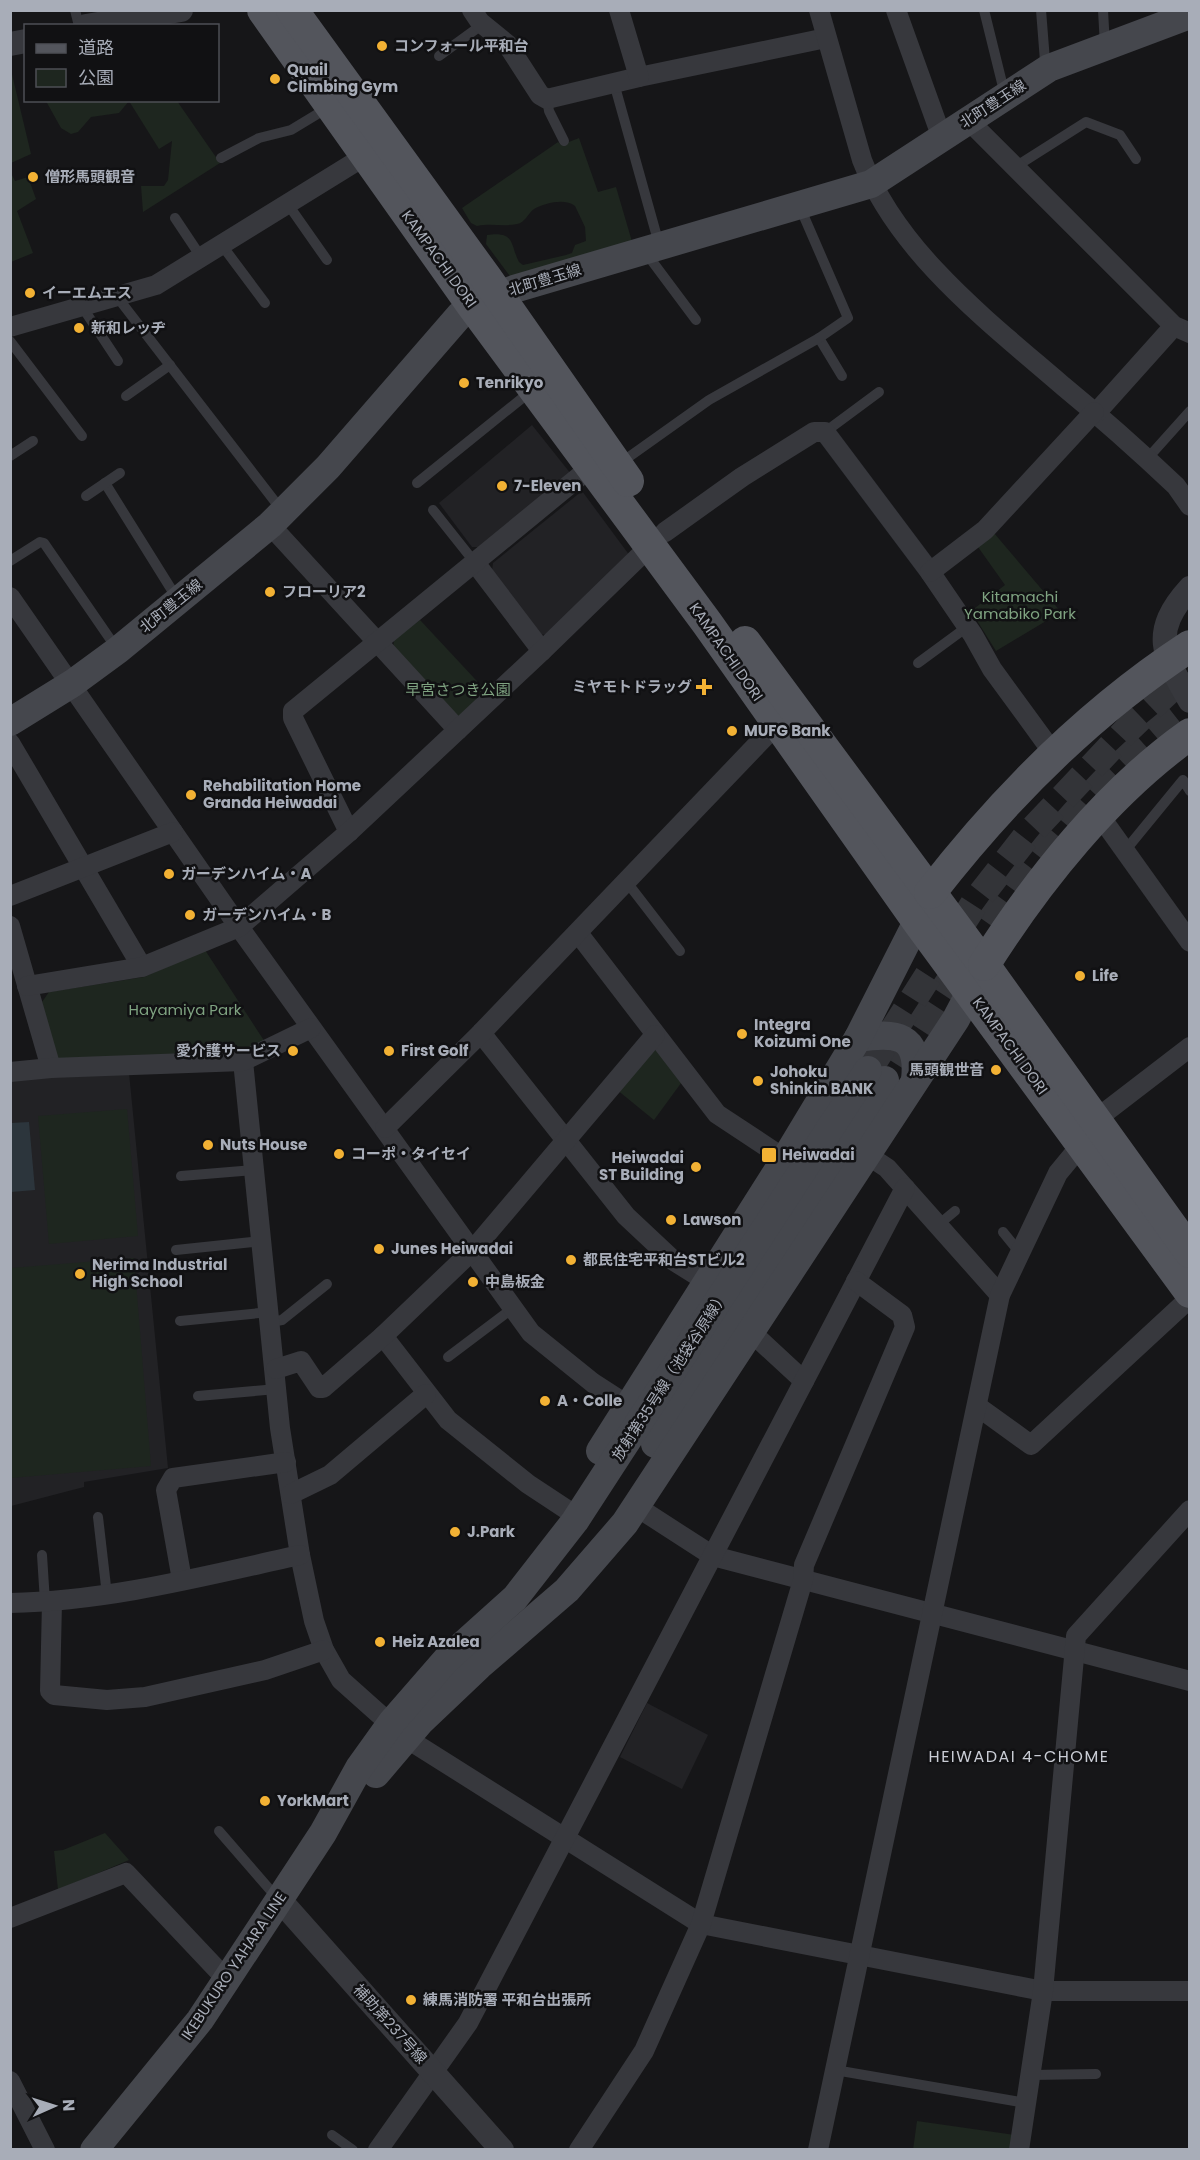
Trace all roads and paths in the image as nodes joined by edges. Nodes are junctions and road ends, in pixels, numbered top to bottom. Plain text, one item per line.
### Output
1 (181, 10) edge
2 (263, 10) edge
3 (292, 10) edge
4 (619, 10) edge
5 (819, 10) edge
6 (896, 10) edge
7 (984, 10) edge
8 (1041, 10) edge
9 (1103, 10) edge
10 (1190, 15) edge
11 (478, 17) edge
12 (146, 21) edge
13 (110, 24) edge
14 (826, 38) junction
15 (1106, 46) junction
16 (439, 56) dead end
17 (1049, 68) junction
18 (639, 76) junction
19 (614, 82) junction
20 (1005, 95) junction
21 (547, 99) junction
22 (331, 106) junction
23 (968, 120) junction
24 (942, 138) junction
25 (564, 141) dead end
26 (365, 156) junction
27 (221, 158) dead end
28 (1136, 159) dead end
29 (1015, 167) junction
30 (871, 184) junction
31 (287, 203) junction
32 (799, 205) junction
33 (175, 218) dead end
34 (221, 244) junction
35 (652, 248) junction
36 (201, 257) junction
37 (327, 260) dead end
38 (118, 298) junction
39 (485, 300) junction
40 (265, 303) dead end
41 (83, 308) junction
42 (696, 320) dead end
43 (10, 327) edge
44 (1182, 330) edge
45 (819, 338) junction
46 (10, 341) edge
47 (118, 361) dead end
48 (171, 365) junction
49 (842, 376) dead end
50 (533, 388) junction
51 (879, 392) dead end
52 (126, 396) dead end
53 (1190, 411) edge
54 (1095, 413) junction
55 (825, 432) junction
56 (82, 436) dead end
57 (33, 441) dead end
58 (10, 456) edge
59 (1147, 459) junction
60 (604, 467) junction
61 (120, 473) dead end
62 (105, 483) junction
63 (417, 483) dead end
64 (86, 496) dead end
65 (1190, 506) edge
66 (432, 510) dead end
67 (276, 518) junction
68 (657, 539) junction
69 (10, 561) edge
70 (476, 564) junction
71 (930, 572) junction
72 (1190, 588) edge
73 (10, 597) edge
74 (178, 600) junction
75 (956, 619) junction
76 (378, 643) junction
77 (118, 650) junction
78 (542, 651) junction
79 (1178, 654) edge
80 (918, 663) dead end
81 (73, 683) junction
82 (1190, 701) edge
83 (16, 715) edge
84 (777, 724) junction
85 (458, 730) junction
86 (1190, 734) edge
87 (10, 743) edge
88 (1054, 754) junction
89 (1186, 777) edge
90 (1190, 791) edge
91 (1100, 816) junction
92 (173, 832) junction
93 (349, 832) junction
94 (1124, 852) junction
95 (84, 867) junction
96 (626, 881) junction
97 (930, 893) junction
98 (10, 896) edge
99 (919, 923) junction
100 (10, 926) edge
101 (239, 927) junction
102 (578, 933) junction
103 (1190, 942) edge
104 (680, 951) dead end
105 (142, 967) junction
106 (977, 979) junction
107 (27, 986) junction
108 (311, 1028) junction
109 (481, 1033) junction
110 (655, 1035) junction
111 (858, 1038) junction
112 (1190, 1047) edge
113 (243, 1061) junction
114 (51, 1068) junction
115 (10, 1072) edge
116 (915, 1080) junction
117 (385, 1128) junction
118 (1088, 1132) junction
119 (567, 1139) junction
120 (866, 1154) junction
121 (785, 1158) junction
122 (254, 1170) junction
123 (182, 1176) dead end
124 (905, 1188) junction
125 (955, 1211) dead end
126 (938, 1225) junction
127 (1003, 1232) dead end
128 (262, 1241) junction
129 (176, 1250) dead end
130 (473, 1250) junction
131 (1190, 1252) edge
132 (1020, 1253) junction
133 (706, 1281) junction
134 (856, 1281) junction
135 (327, 1284) dead end
136 (1190, 1292) edge
137 (1000, 1295) junction
138 (1190, 1298) edge
139 (513, 1308) junction
140 (270, 1317) junction
141 (180, 1321) dead end
142 (751, 1332) junction
143 (383, 1336) junction
144 (448, 1357) dead end
145 (276, 1369) junction
146 (804, 1381) junction
147 (277, 1389) junction
148 (426, 1394) junction
149 (198, 1396) dead end
150 (627, 1405) junction
151 (977, 1406) junction
152 (285, 1462) junction
153 (291, 1494) junction
154 (637, 1507) junction
155 (583, 1510) junction
156 (1190, 1510) edge
157 (98, 1517) dead end
158 (42, 1555) dead end
159 (300, 1555) junction
160 (713, 1556) junction
161 (803, 1580) junction
162 (182, 1581) junction
163 (107, 1595) junction
164 (49, 1602) junction
165 (10, 1603) edge
166 (932, 1614) junction
167 (324, 1650) junction
168 (1075, 1651) junction
169 (446, 1660) joint
170 (479, 1666) junction
171 (1190, 1681) edge
172 (399, 1730) junction
173 (219, 1831) dead end
174 (566, 1838) junction
175 (279, 1899) junction
176 (10, 1918) edge
177 (701, 1924) junction
178 (859, 1955) junction
179 (227, 1980) junction
180 (1043, 1991) junction
181 (1190, 1991) edge
182 (835, 2070) junction
183 (434, 2073) junction
184 (1096, 2074) dead end
185 (1030, 2075) junction
186 (10, 2081) edge
187 (1026, 2103) junction
188 (332, 2134) dead end
189 (45, 2150) edge
190 (94, 2150) edge
191 (353, 2150) edge
192 (378, 2150) edge
193 (502, 2150) edge
194 (579, 2150) edge
195 (818, 2150) edge
196 (1019, 2150) edge

1 - 12 street
2 - 22 main road, KAMPACHI DORI
3 - 39 main road, KAMPACHI DORI
4 - 18 street
5 - 14 street
6 - 24 street
7 - 20 lane
8 - 17 lane
9 - 15 lane
10 - 15 main road, 北町豊玉線
11 - 16 lane
11 - 21 street
12 - 13 street
14 - 18 street
14 - 30 street
15 - 17 main road, 北町豊玉線
17 - 20 main road, 北町豊玉線
18 - 19 street
19 - 21 street
19 - 35 lane
20 - 23 main road, 北町豊玉線
21 - 25 lane
22 - 26 main road, KAMPACHI DORI
22 - 27 lane
23 - 24 main road, 北町豊玉線
23 - 29 street
24 - 30 main road, 北町豊玉線
26 - 31 street
26 - 39 main road, KAMPACHI DORI
28 - 29 lane
29 - 44 street
30 - 32 main road, 北町豊玉線
30 - 54 street
31 - 34 street
31 - 37 lane
32 - 35 main road, 北町豊玉線
32 - 45 lane
33 - 36 lane
34 - 36 street
34 - 40 lane
35 - 39 main road, 北町豊玉線
35 - 42 lane
36 - 38 street
38 - 41 street
38 - 48 lane
39 - 50 main road, KAMPACHI DORI
39 - 60 main road, KAMPACHI DORI
39 - 67 main road, 北町豊玉線
41 - 43 street
41 - 47 lane
44 - 54 street
45 - 49 lane
45 - 60 lane
46 - 56 lane
48 - 52 lane
48 - 67 lane
50 - 60 main road, KAMPACHI DORI
50 - 63 lane
51 - 55 lane
53 - 59 lane
54 - 59 street
54 - 71 street
55 - 68 street
55 - 71 street
57 - 58 lane
59 - 65 street
60 - 68 main road, KAMPACHI DORI
60 - 70 street
61 - 62 lane
62 - 64 lane
62 - 74 lane
66 - 70 lane
67 - 74 main road, 北町豊玉線
67 - 76 street
68 - 78 street
68 - 84 main road, KAMPACHI DORI
68 - 97 main road, KAMPACHI DORI
69 - 77 lane
70 - 76 street
70 - 78 street
71 - 75 street
72 - 79 street
73 - 81 street
74 - 77 main road, 北町豊玉線
75 - 80 lane
75 - 88 street
76 - 85 street
76 - 93 street
77 - 81 main road, 北町豊玉線
78 - 85 street
79 - 82 street
79 - 88 main road
81 - 83 main road, 北町豊玉線
81 - 92 street
84 - 96 street
84 - 99 main road, KAMPACHI DORI
85 - 93 street
86 - 91 main road
87 - 95 street
88 - 97 main road
89 - 90 lane
89 - 94 lane
91 - 94 street
91 - 106 main road
92 - 95 street
92 - 101 street
93 - 101 street
94 - 103 street
95 - 98 street
95 - 105 street
96 - 102 street
96 - 104 lane
97 - 99 main road
97 - 106 main road, KAMPACHI DORI
99 - 106 main road, KAMPACHI DORI
99 - 111 main road
100 - 107 street
101 - 105 street
101 - 108 street
102 - 109 street
102 - 110 street
105 - 107 street
106 - 116 main road
106 - 118 main road, KAMPACHI DORI
106 - 118 main road, KAMPACHI DORI
107 - 114 street
108 - 113 street
108 - 117 street
109 - 117 street
109 - 119 street
110 - 119 street
110 - 121 street
111 - 116 main road
111 - 121 main road
112 - 118 street
113 - 114 street
113 - 122 street
114 - 115 street
116 - 120 main road
117 - 130 street
118 - 131 main road, KAMPACHI DORI
118 - 132 street
118 - 136 main road, KAMPACHI DORI
119 - 130 street
119 - 133 street
120 - 124 street
120 - 142 main road
121 - 133 main road
122 - 123 lane
122 - 128 street
124 - 126 street
124 - 134 street
125 - 126 lane
126 - 137 street
127 - 132 lane
128 - 129 lane
128 - 140 street
130 - 139 street
130 - 143 street
132 - 137 street
133 - 150 main road
134 - 146 street
134 - 161 street
135 - 140 lane
137 - 151 street
138 - 151 street
139 - 144 lane
139 - 150 street
140 - 141 lane
140 - 145 street
142 - 146 street
142 - 154 main road
143 - 145 street
143 - 148 street
145 - 147 street
146 - 160 street
147 - 149 lane
147 - 152 street
148 - 153 street
148 - 155 street
150 - 155 main road
151 - 166 street
152 - 153 street
152 - 162 street
153 - 159 street
154 - 160 street
154 - 170 main road
155 - 169 main road, 放射第35号線（池袋谷原線）
155 - 170 main road, 放射第35号線（池袋谷原線）
156 - 168 street
157 - 163 lane
158 - 164 lane
159 - 162 street
159 - 167 street
160 - 161 street
160 - 174 street
161 - 166 street
161 - 177 street
162 - 163 street
163 - 164 street
164 - 165 street
164 - 167 street
166 - 168 street
166 - 178 street
167 - 172 street
168 - 171 street
168 - 180 street
169 - 172 main road, IKEBUKURO YAHARA LINE
170 - 172 main road, IKEBUKURO YAHARA LINE
172 - 174 street
172 - 175 main road, IKEBUKURO YAHARA LINE
173 - 175 lane
174 - 177 street
174 - 183 street
175 - 179 main road, IKEBUKURO YAHARA LINE
175 - 183 street, 補助第237号線
176 - 179 street
177 - 178 street
177 - 194 street
178 - 180 street
178 - 182 street
179 - 190 main road, IKEBUKURO YAHARA LINE
180 - 181 street
180 - 185 street
182 - 187 lane
182 - 195 street
183 - 192 street
183 - 193 street, 補助第237号線
184 - 185 lane
185 - 187 street
186 - 189 street
187 - 196 street
188 - 191 lane

